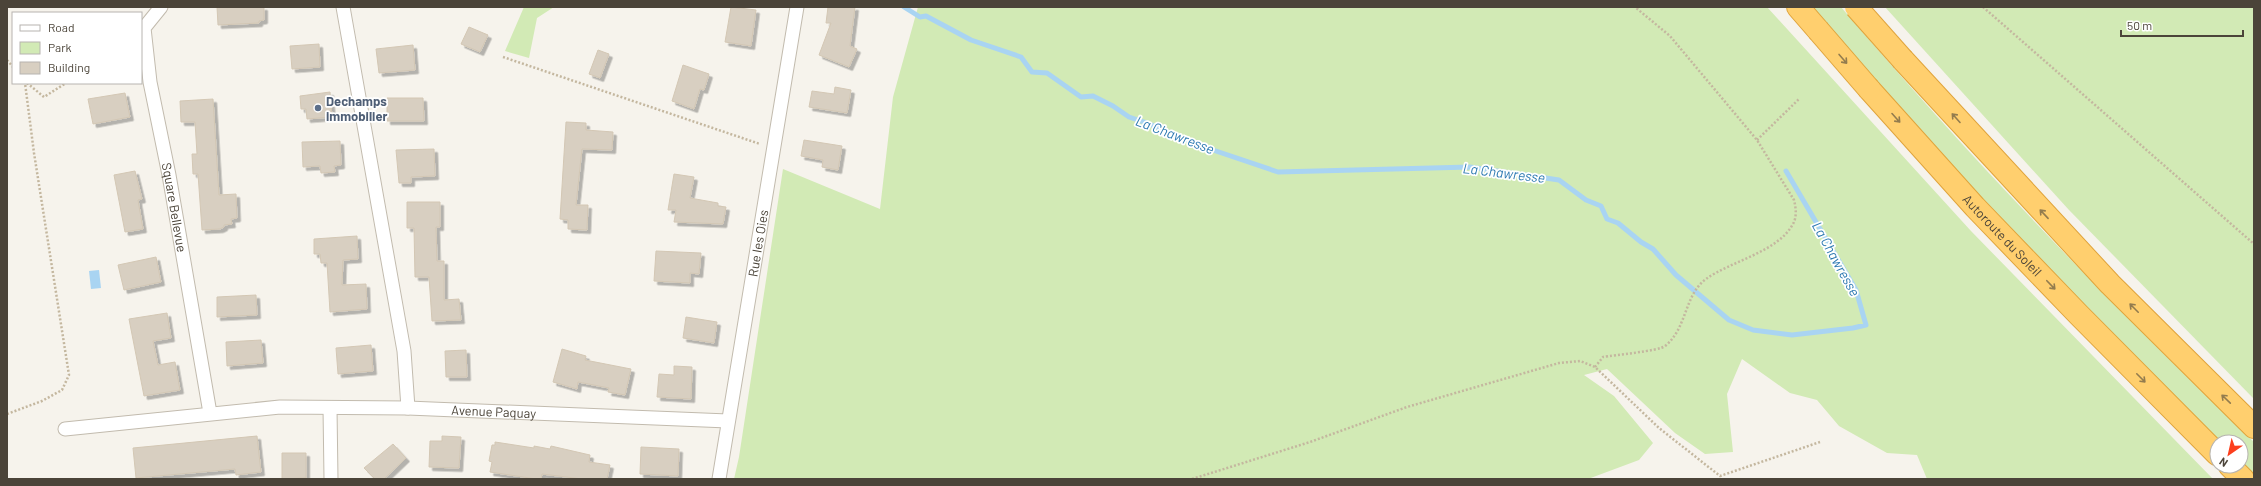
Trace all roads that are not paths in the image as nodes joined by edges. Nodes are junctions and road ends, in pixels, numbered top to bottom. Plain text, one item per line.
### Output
1 (161, 7) edge
2 (343, 7) edge
3 (797, 7) edge
4 (1798, 7) edge
5 (1856, 7) edge
6 (143, 29) edge
7 (330, 408) junction
8 (408, 408) junction
9 (210, 413) junction
10 (728, 421) junction
11 (2254, 427) edge
12 (65, 430) dead end
13 (2209, 446) edge
14 (331, 479) edge
15 (719, 479) edge

1 - 6 street, Square Bellevue
2 - 8 street
3 - 10 street, Rue les Oies
4 -> 13 highway, Autoroute du Soleil, bridge
11 -> 5 highway, bridge
6 - 9 street, Square Bellevue
7 - 8 street, Avenue Paquay
7 - 9 street
7 - 14 street
8 - 10 street, Avenue Paquay
9 - 12 street
10 - 15 street, Rue les Oies

